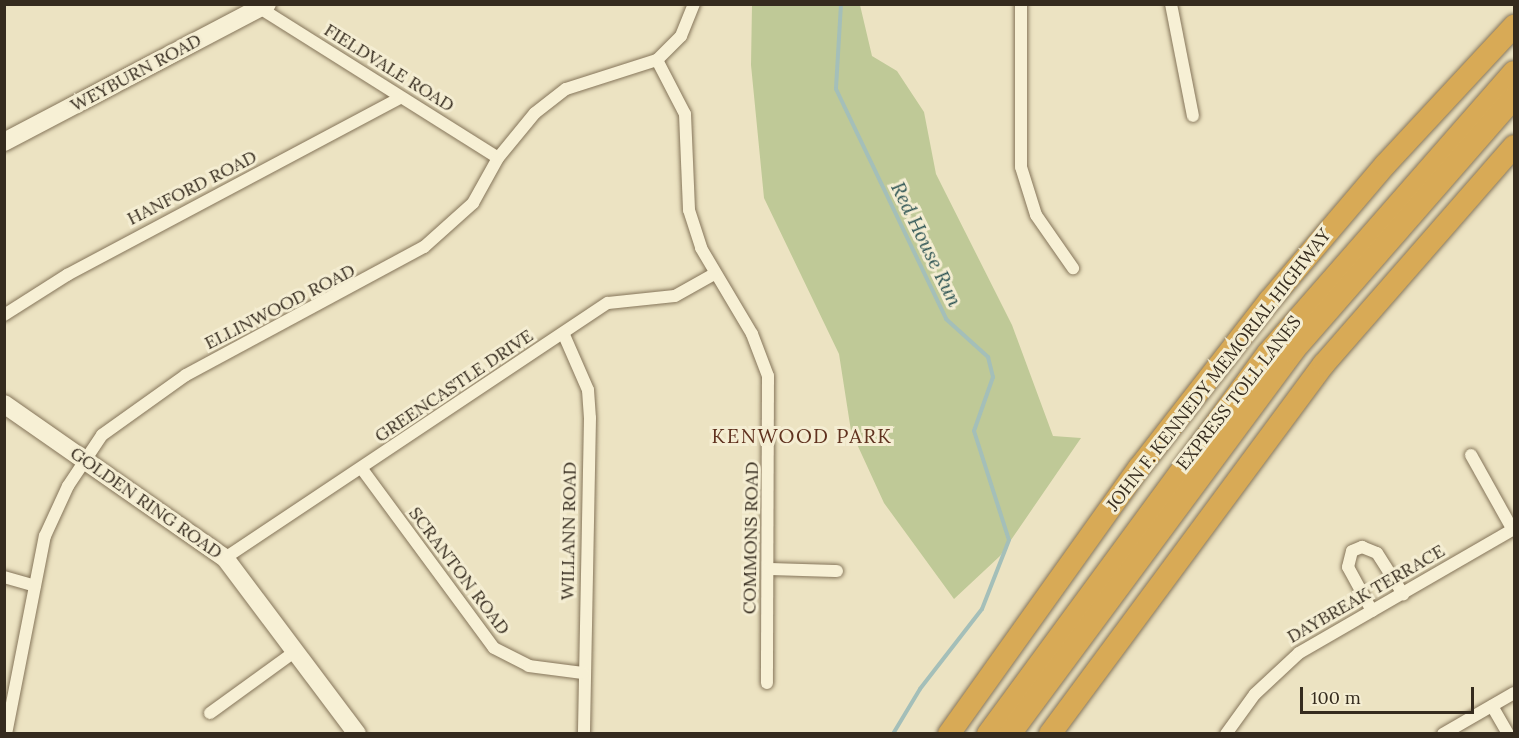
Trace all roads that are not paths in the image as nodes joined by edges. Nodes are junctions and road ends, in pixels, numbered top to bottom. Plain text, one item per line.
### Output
1 (694, 4) edge
2 (1021, 4) edge
3 (1171, 4) edge
4 (264, 6) edge
5 (1515, 26) edge
6 (657, 60) junction
7 (1515, 72) edge
8 (400, 98) junction
9 (1515, 98) edge
10 (1193, 116) dead end
11 (4, 142) edge
12 (1515, 146) edge
13 (498, 158) junction
14 (1072, 268) dead end
15 (714, 274) junction
16 (4, 315) edge
17 (564, 334) junction
18 (4, 404) edge
19 (1471, 455) dead end
20 (84, 459) junction
21 (362, 469) junction
22 (1514, 529) edge
23 (225, 558) junction
24 (768, 569) junction
25 (837, 571) dead end
26 (4, 577) edge
27 (35, 586) junction
28 (1403, 594) junction
29 (1372, 611) junction
30 (297, 650) junction
31 (583, 673) junction
32 (767, 683) dead end
33 (1515, 693) edge
34 (1492, 706) junction
35 (210, 713) dead end
36 (6, 734) edge
37 (357, 734) edge
38 (584, 734) edge
39 (949, 734) edge
40 (988, 734) edge
41 (1010, 734) edge
42 (1050, 734) edge
43 (1226, 734) edge
44 (1443, 734) edge
45 (1508, 734) edge

1 - 6 street, ELLINWOOD ROAD
2 - 14 street
3 - 10 street
4 - 8 street, FIELDVALE ROAD
4 - 11 street, WEYBURN ROAD
5 - 39 highway, JOHN F. KENNEDY MEMORIAL HIGHWAY
6 - 13 street, ELLINWOOD ROAD
6 - 15 street, COMMONS ROAD
7 - 40 highway, EXPRESS TOLL LANES
8 - 13 street, FIELDVALE ROAD
8 - 16 street, HANFORD ROAD
9 - 41 highway, EXPRESS TOLL LANES
12 - 42 highway
13 - 20 street, ELLINWOOD ROAD
15 - 17 street, GREENCASTLE DRIVE
15 - 24 street, COMMONS ROAD
17 - 21 street, GREENCASTLE DRIVE
17 - 31 street, WILLANN ROAD
18 - 20 street, GOLDEN RING ROAD
19 - 22 street
20 - 23 street, GOLDEN RING ROAD
20 - 27 street, ELLINWOOD ROAD
21 - 23 street, GREENCASTLE DRIVE
21 - 31 street, SCRANTON ROAD
22 - 28 street, DAYBREAK TERRACE
23 - 30 street, GOLDEN RING ROAD
24 - 25 street
24 - 32 street, COMMONS ROAD
26 - 27 street
27 - 36 street, ELLINWOOD ROAD
28 - 29 street, DAYBREAK TERRACE
28 - 29 street
29 - 43 street, DAYBREAK TERRACE
30 - 35 street
30 - 37 street, GOLDEN RING ROAD
31 - 38 street, WILLANN ROAD
33 - 34 street
34 - 44 street
34 - 45 street

